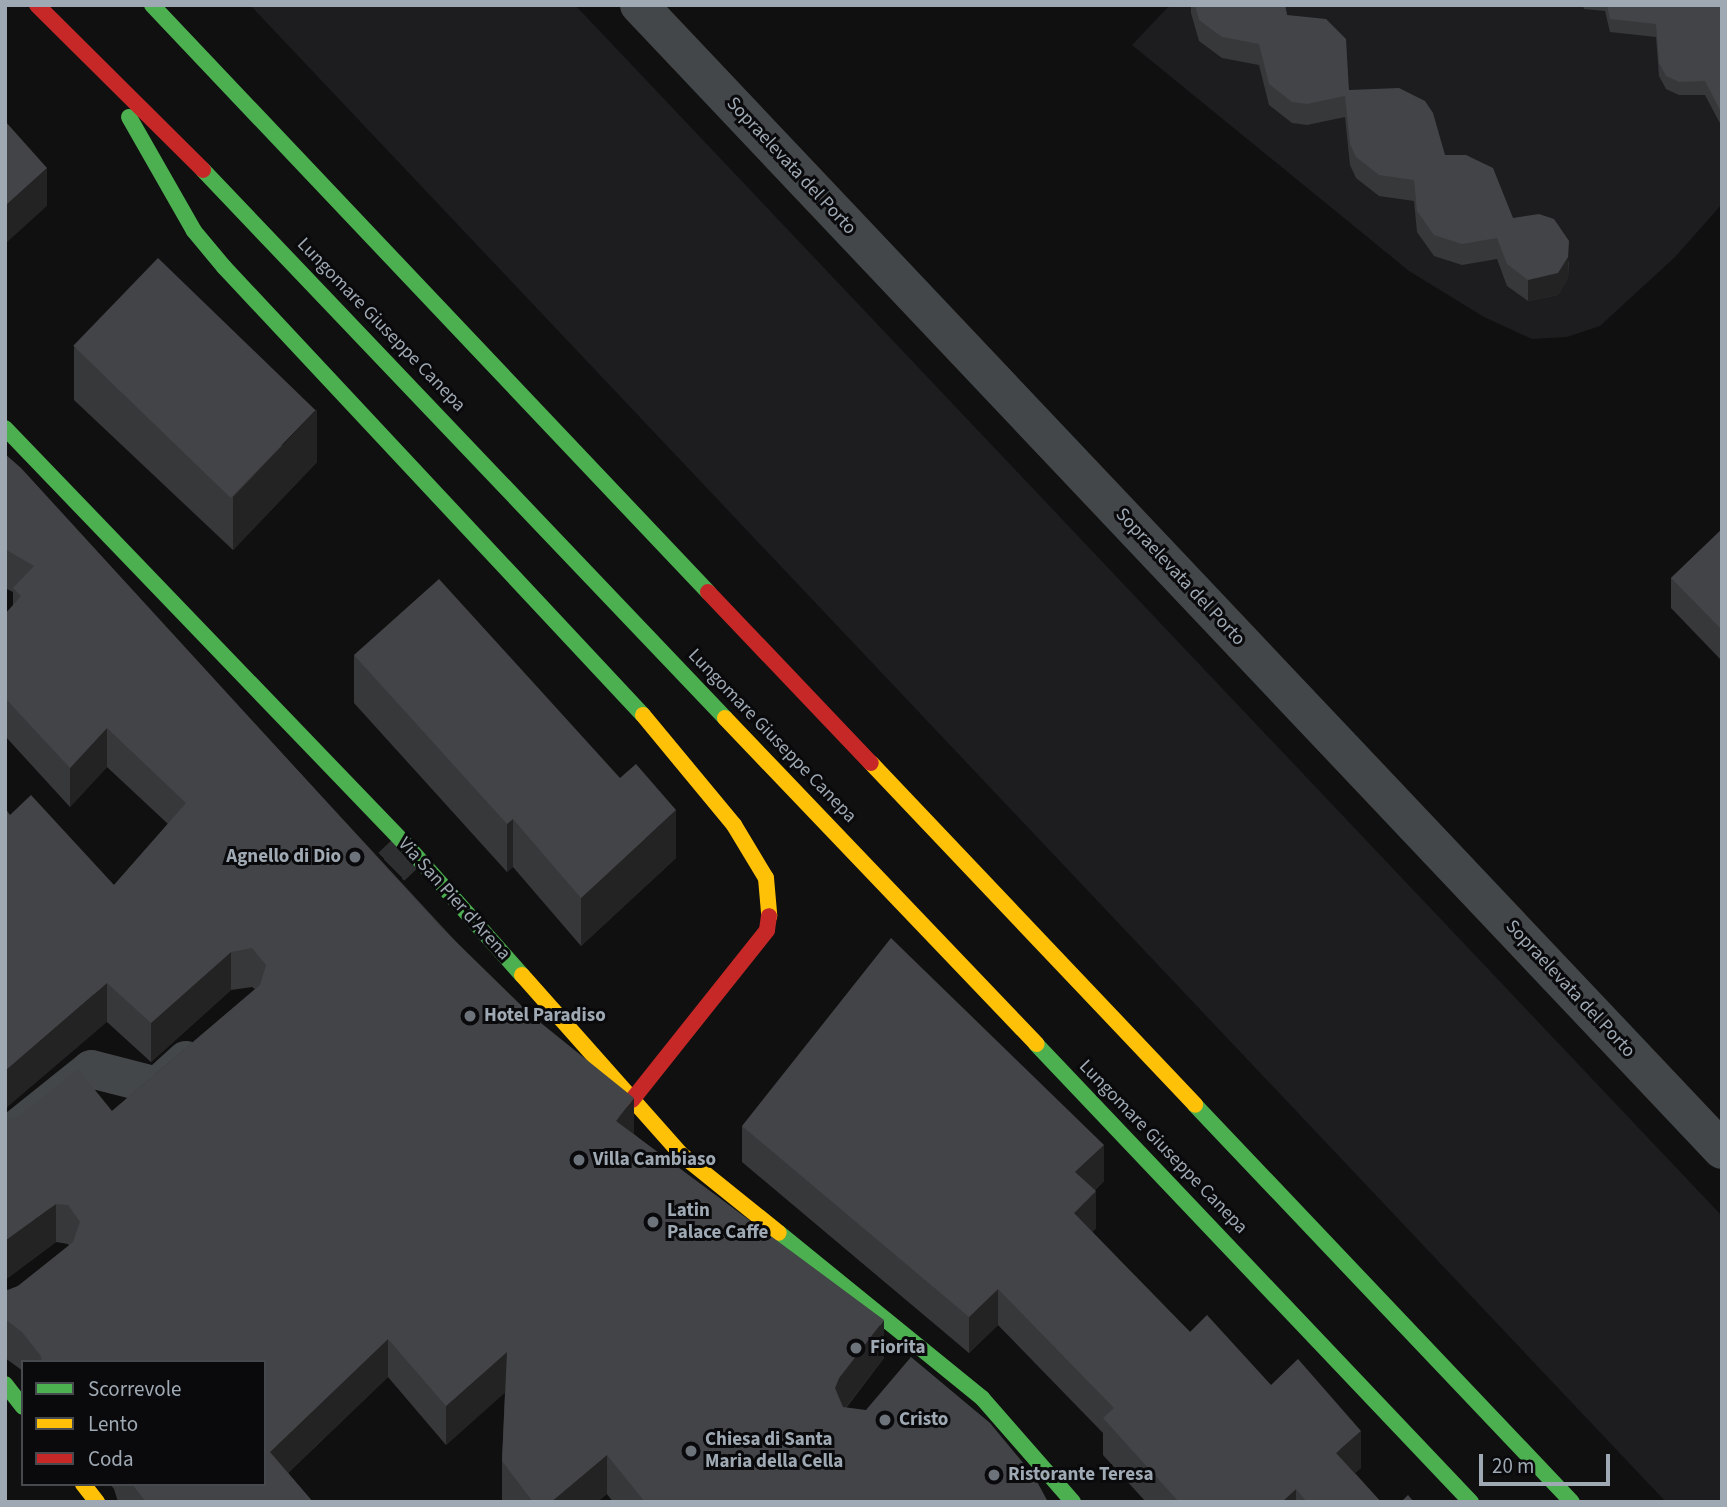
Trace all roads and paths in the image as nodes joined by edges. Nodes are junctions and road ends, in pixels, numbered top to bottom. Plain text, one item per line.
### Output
1 (37, 5) edge
2 (152, 5) edge
3 (639, 5) edge
4 (107, 78) junction
5 (5, 428) edge
6 (216, 1033) edge
7 (632, 1100) junction
8 (5, 1138) edge
9 (1722, 1150) edge
10 (921, 1347) junction
11 (897, 1378) edge
12 (5, 1384) edge
13 (21, 1404) edge
14 (85, 1486) edge
15 (97, 1502) edge
16 (1073, 1502) edge
17 (1471, 1502) edge
18 (1572, 1502) edge

1 - 4 main road, Lungomare Giuseppe Canepa
2 - 18 main road
3 - 9 street, Sopraelevata del Porto
4 - 7 main road
4 - 17 main road, Lungomare Giuseppe Canepa
5 - 7 main road, Via San Pier d'Arena
6 - 8 street
7 - 10 main road, Via San Pier d'Arena
10 - 11 street
10 - 16 main road, Via San Pier d'Arena
12 - 13 main road
14 - 15 main road

